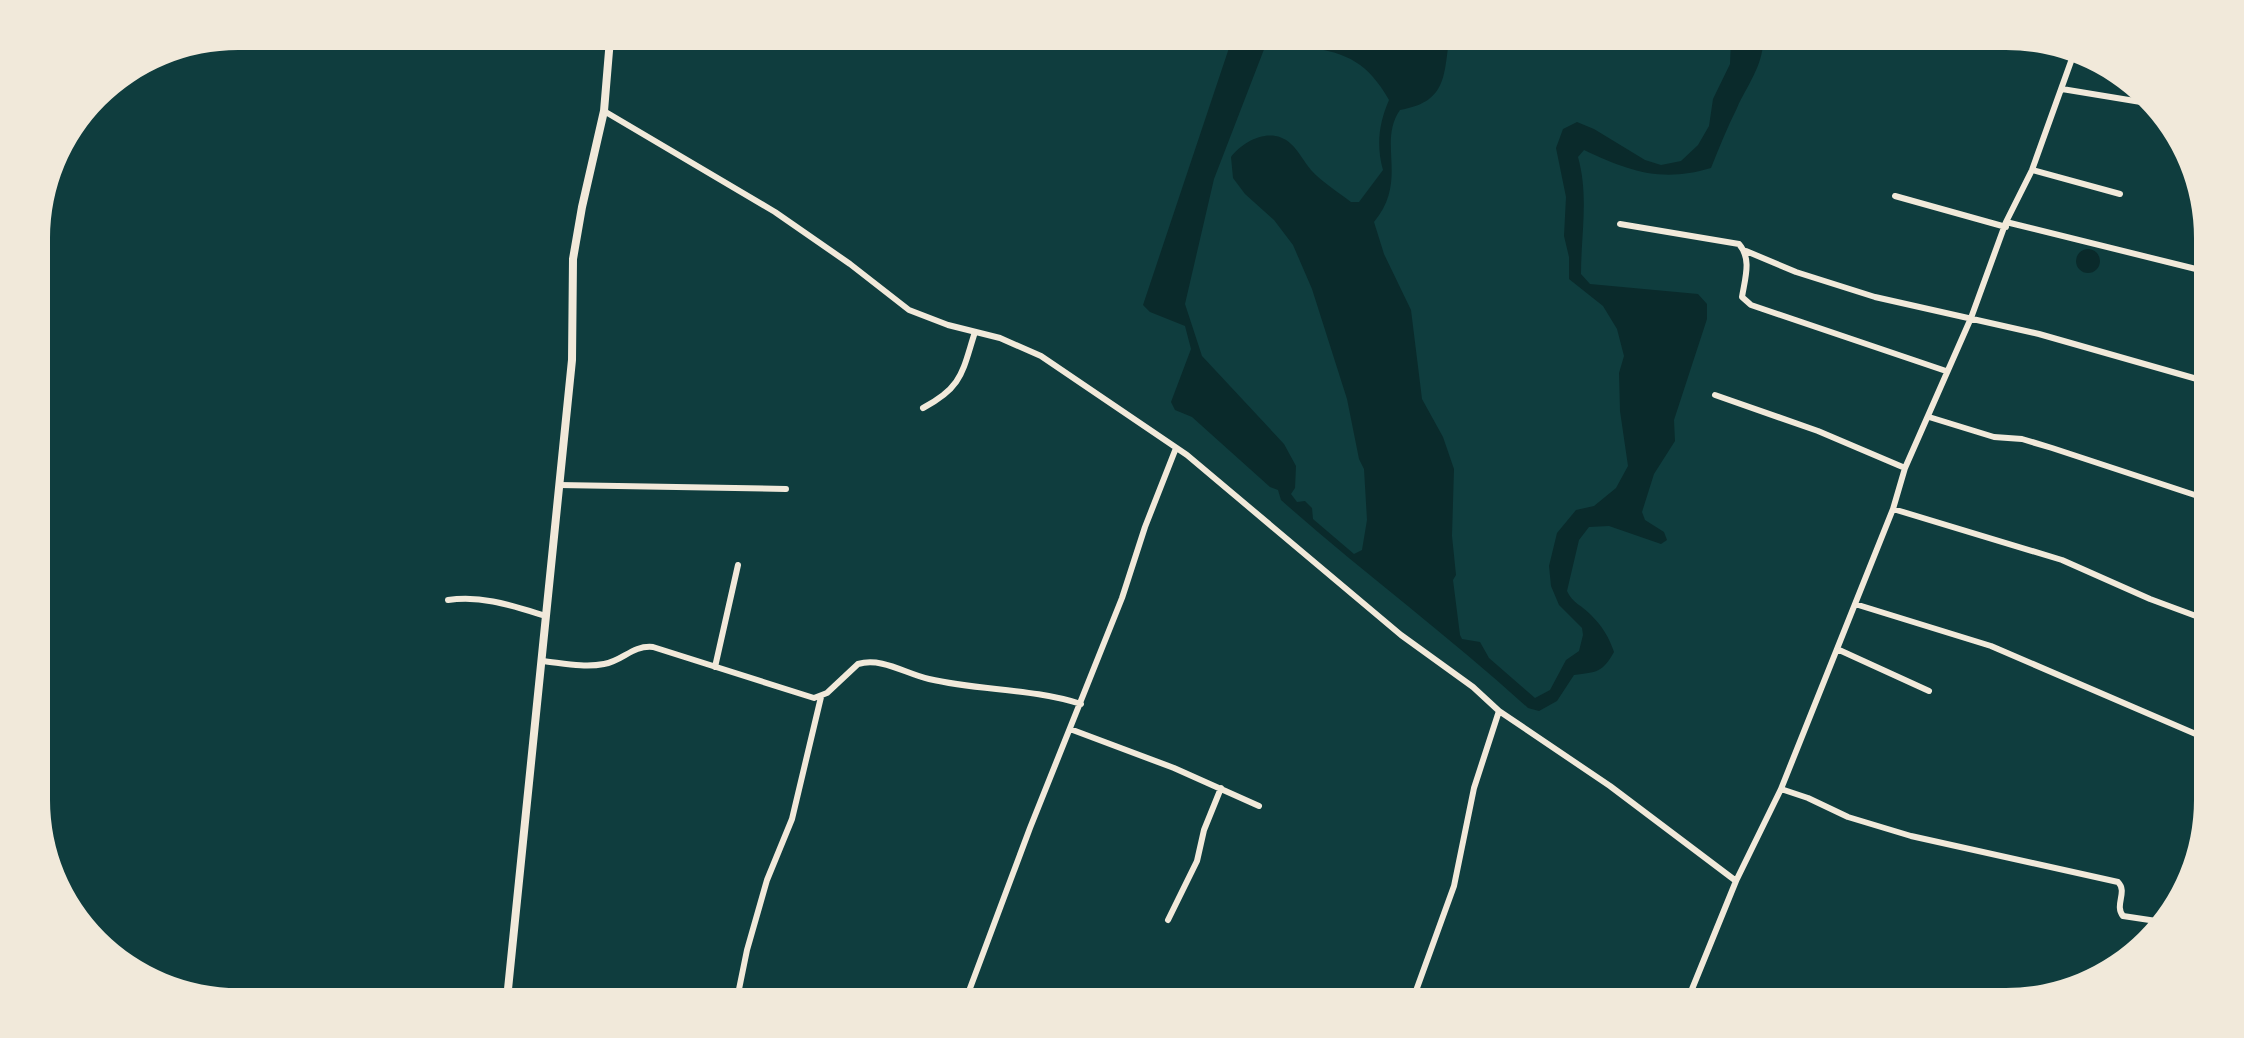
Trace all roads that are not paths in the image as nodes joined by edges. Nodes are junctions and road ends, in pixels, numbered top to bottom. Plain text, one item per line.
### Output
1 (609, 50) edge
2 (2071, 61) edge
3 (2062, 89) junction
4 (2136, 102) edge
5 (604, 111) junction
6 (2032, 170) junction
7 (2120, 194) dead end
8 (1895, 196) dead end
9 (1620, 224) dead end
10 (2006, 225) junction
11 (1746, 251) junction
12 (2194, 269) edge
13 (1971, 318) junction
14 (975, 332) junction
15 (1946, 371) junction
16 (2194, 378) edge
17 (1715, 395) dead end
18 (923, 408) dead end
19 (1929, 417) junction
20 (1176, 448) junction
21 (1905, 468) junction
22 (559, 485) junction
23 (786, 489) dead end
24 (2194, 494) edge
25 (1893, 509) junction
26 (738, 565) dead end
27 (448, 600) dead end
28 (1855, 604) junction
29 (2194, 615) edge
30 (546, 616) junction
31 (1837, 649) junction
32 (542, 661) junction
33 (715, 667) junction
34 (1929, 691) dead end
35 (821, 697) junction
36 (1081, 704) junction
37 (1499, 711) junction
38 (1070, 729) junction
39 (2194, 733) edge
40 (1221, 788) junction
41 (1782, 789) junction
42 (1259, 806) dead end
43 (1736, 881) junction
44 (1168, 920) dead end
45 (2152, 920) edge
46 (508, 988) edge
47 (739, 988) edge
48 (970, 988) edge
49 (1417, 988) edge
50 (1692, 988) edge

1 - 5 street
2 - 3 street
3 - 4 street
3 - 6 street
5 - 14 street
5 - 22 street
6 - 7 street
6 - 10 street
8 - 10 street
9 - 11 street
10 - 12 street
10 - 13 street
11 - 13 street
11 - 15 street
13 - 15 street
13 - 16 street
14 - 18 street
14 - 20 street
15 - 19 street
17 - 21 street
19 - 21 street
19 - 24 street
20 - 36 street
20 - 37 street
21 - 25 street
22 - 23 street
22 - 30 street
25 - 28 street
25 - 29 street
26 - 33 street
27 - 30 street
28 - 31 street
28 - 39 street
30 - 32 street
31 - 34 street
31 - 41 street
32 - 33 street
32 - 46 street
33 - 35 street
35 - 36 street
35 - 47 street
36 - 38 street
37 - 43 street
37 - 49 street
38 - 40 street
38 - 48 street
40 - 42 street
40 - 44 street
41 - 43 street
41 - 45 street
43 - 50 street

